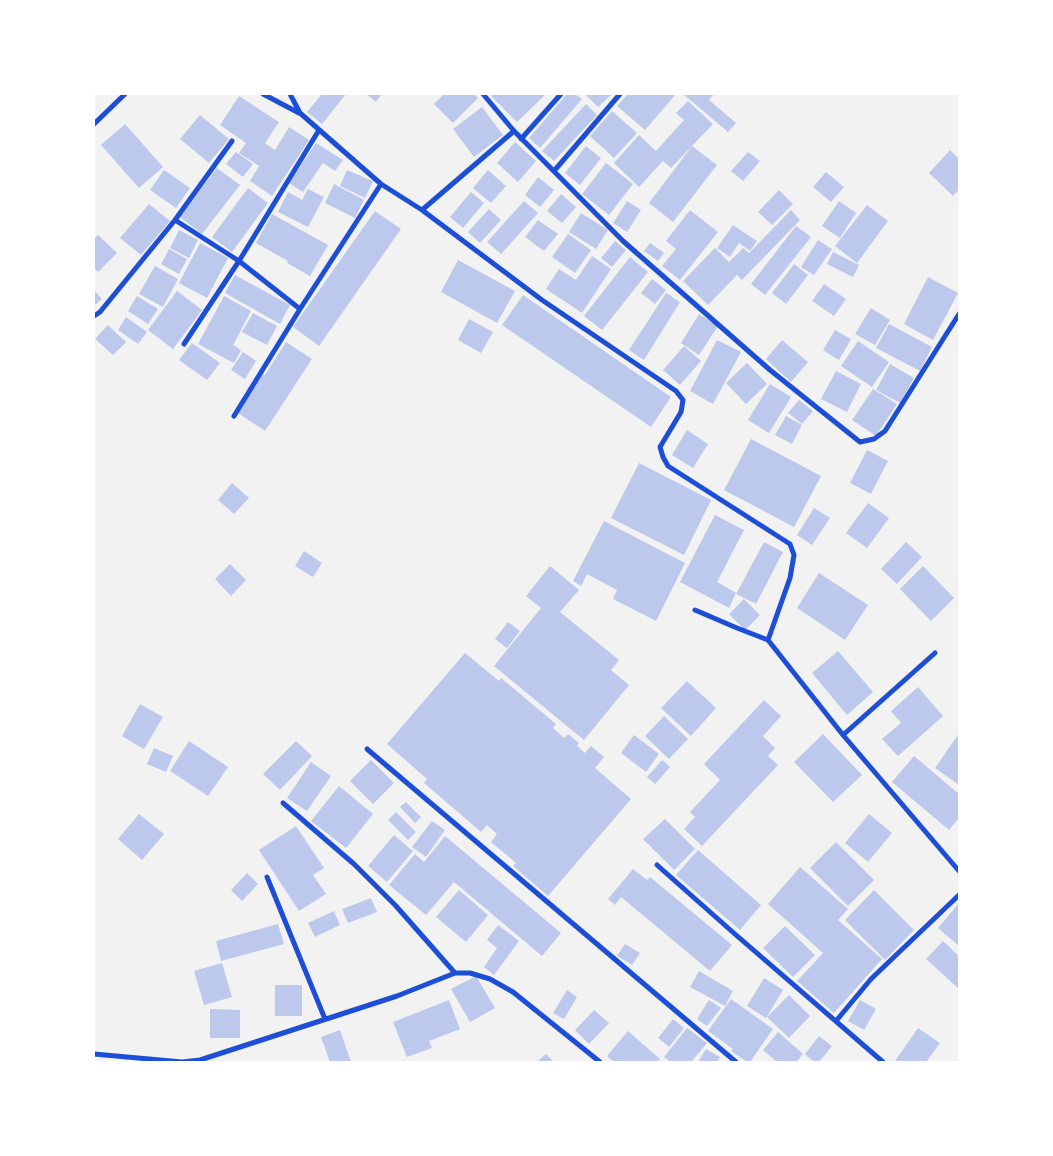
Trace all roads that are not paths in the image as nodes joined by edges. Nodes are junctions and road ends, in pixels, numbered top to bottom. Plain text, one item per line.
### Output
1 (125, 94) edge
2 (263, 94) edge
3 (290, 94) edge
4 (561, 94) edge
5 (620, 94) edge
6 (486, 95) edge
7 (300, 113) junction
8 (94, 124) edge
9 (319, 130) junction
10 (514, 131) junction
11 (521, 139) junction
12 (232, 141) dead end
13 (554, 171) junction
14 (380, 184) junction
15 (422, 210) junction
16 (175, 220) junction
17 (239, 261) junction
18 (300, 309) junction
19 (959, 314) edge
20 (94, 316) edge
21 (184, 344) dead end
22 (234, 416) dead end
23 (695, 610) dead end
24 (768, 640) junction
25 (935, 653) dead end
26 (843, 735) junction
27 (367, 749) dead end
28 (284, 803) dead end
29 (657, 865) dead end
30 (959, 871) edge
31 (267, 877) dead end
32 (959, 895) edge
33 (455, 973) junction
34 (325, 1019) junction
35 (836, 1022) junction
36 (94, 1054) edge
37 (158, 1061) edge
38 (600, 1062) edge
39 (736, 1062) edge
40 (883, 1062) edge

1 - 8 street
2 - 7 street
3 - 7 street
4 - 11 street
5 - 13 street
6 - 10 street
7 - 9 street
9 - 14 street
9 - 17 street
10 - 11 street
10 - 15 street
11 - 13 street
12 - 16 street
13 - 19 street
14 - 15 street
14 - 18 street
15 - 24 street
16 - 17 street
16 - 20 street
17 - 18 street
17 - 21 street
18 - 22 street
23 - 24 street
24 - 26 street
25 - 26 street
26 - 30 street
27 - 39 street
28 - 33 street
29 - 35 street
31 - 34 street
32 - 35 street
33 - 34 street
33 - 38 street
34 - 37 street
35 - 40 street
36 - 37 street

